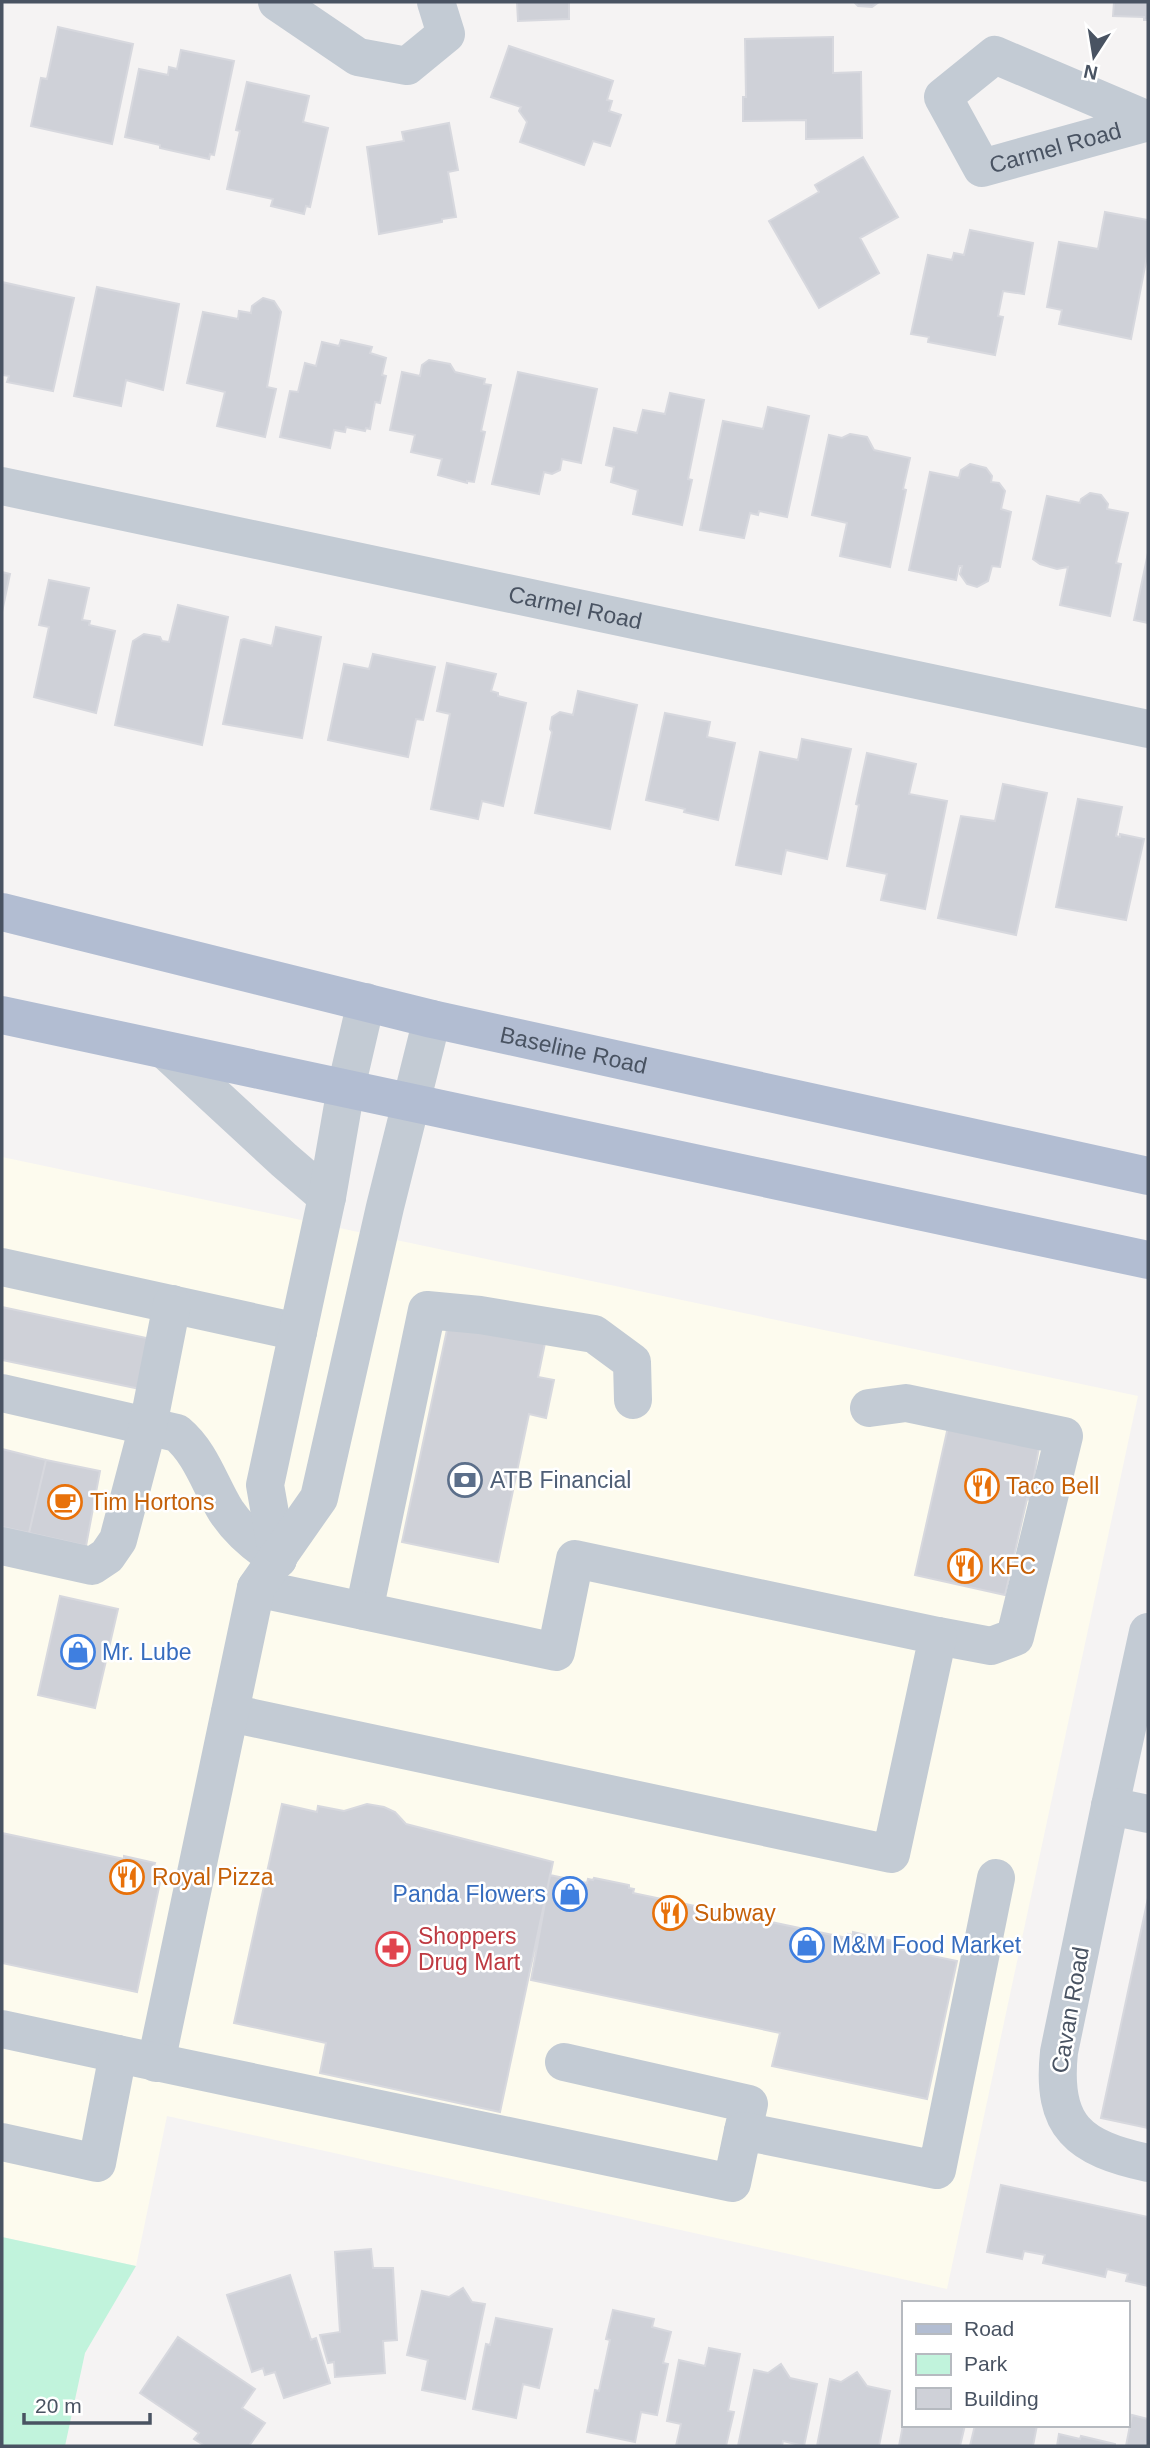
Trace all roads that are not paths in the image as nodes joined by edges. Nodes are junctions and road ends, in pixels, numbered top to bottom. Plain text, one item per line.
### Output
1 (277, 2) edge
2 (436, 2) edge
3 (1148, 121) edge
4 (2, 486) edge
5 (1148, 729) edge
6 (2, 912) edge
7 (366, 1002) junction
8 (2, 1015) edge
9 (432, 1019) junction
10 (166, 1051) junction
11 (346, 1088) junction
12 (410, 1102) junction
13 (1148, 1176) edge
14 (327, 1196) junction
15 (1148, 1261) edge
16 (2, 1267) edge
17 (172, 1304) junction
18 (298, 1332) junction
19 (2, 1393) edge
20 (633, 1400) dead end
21 (869, 1408) dead end
22 (148, 1426) junction
23 (2, 1546) edge
24 (267, 1574) junction
25 (364, 1611) junction
26 (1148, 1633) edge
27 (938, 1636) junction
28 (230, 1713) junction
29 (1110, 1806) junction
30 (1148, 1814) edge
31 (996, 1878) dead end
32 (2, 2029) edge
33 (118, 2054) junction
34 (564, 2062) dead end
35 (156, 2063) junction
36 (743, 2131) junction
37 (2, 2142) edge
38 (1148, 2163) edge

1 - 2 street
3 - 3 street, Carmel Road
4 - 5 street, Carmel Road
6 - 7 main road, Baseline Road
7 - 9 main road, Baseline Road
7 - 11 street
8 - 10 main road
9 - 12 street
9 - 13 main road, Baseline Road
10 - 11 main road
10 - 14 street
11 - 12 main road
11 - 14 street
12 - 15 main road
12 - 24 street
14 - 18 street
16 - 17 street
17 - 18 street
17 - 22 street
18 - 24 street
19 - 22 street
20 - 25 street
21 - 27 street
22 - 23 street
22 - 24 street
24 - 25 street
24 - 28 street
25 - 27 street
26 - 29 street, Cavan Road
27 - 28 street
28 - 35 street
29 - 30 street
29 - 38 street, Cavan Road
31 - 36 street
32 - 33 street
33 - 35 street
33 - 37 street
34 - 36 street
35 - 36 street

